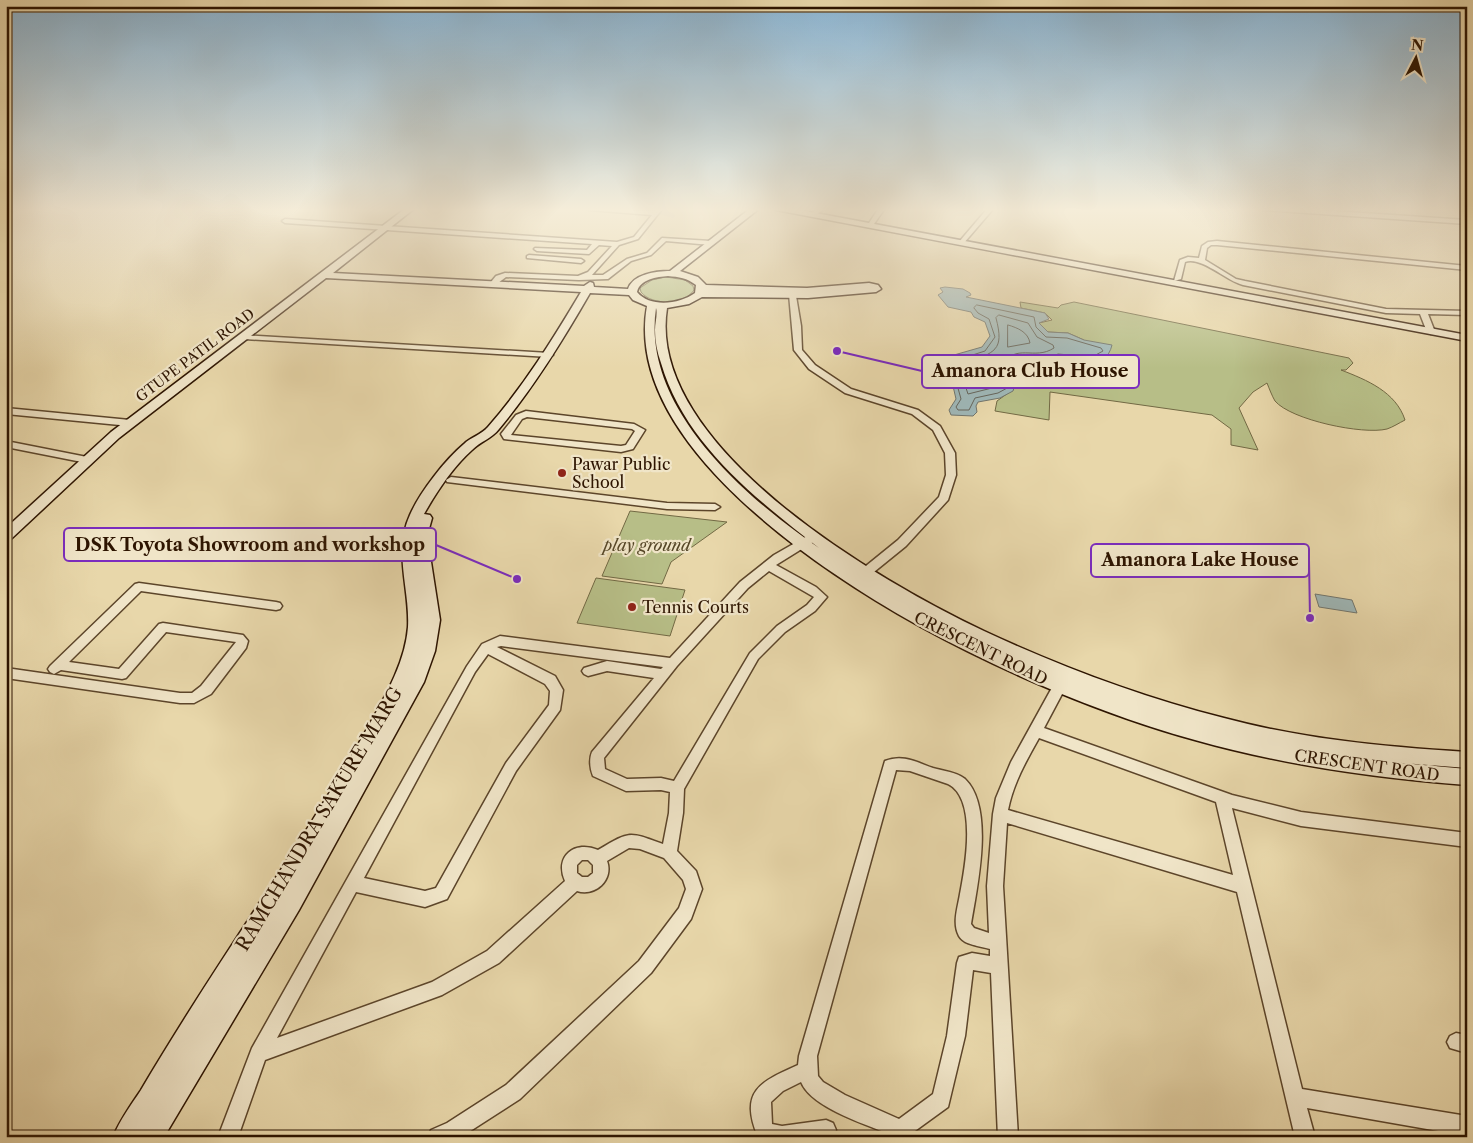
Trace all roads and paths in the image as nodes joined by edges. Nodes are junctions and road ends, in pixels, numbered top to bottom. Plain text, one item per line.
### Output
1 (341, 261) edge
2 (550, 261) edge
3 (581, 261) edge
4 (601, 261) edge
5 (627, 261) edge
6 (687, 261) edge
7 (700, 261) edge
8 (1071, 261) edge
9 (1075, 261) edge
10 (1183, 261) edge
11 (1204, 261) edge
12 (1400, 261) edge
13 (1467, 268) edge
14 (326, 273) junction
15 (671, 274) junction
16 (683, 275) junction
17 (1177, 280) junction
18 (587, 284) junction
19 (632, 290) junction
20 (701, 291) junction
21 (792, 296) junction
22 (658, 304) junction
23 (1423, 312) junction
24 (1467, 313) edge
25 (1430, 329) junction
26 (1467, 334) edge
27 (244, 337) junction
28 (1467, 338) edge
29 (549, 355) junction
30 (6, 411) edge
31 (498, 422) junction
32 (130, 423) junction
33 (514, 424) junction
34 (481, 439) junction
35 (6, 444) edge
36 (87, 460) junction
37 (451, 480) junction
38 (715, 507) dead end
39 (6, 536) edge
40 (807, 540) junction
41 (768, 566) junction
42 (865, 573) junction
43 (420, 591) junction
44 (276, 606) dead end
45 (486, 647) junction
46 (58, 665) junction
47 (669, 668) junction
48 (588, 671) dead end
49 (6, 673) edge
50 (44, 679) junction
51 (1064, 679) junction
52 (1036, 731) junction
53 (1467, 760) edge
54 (1467, 777) edge
55 (677, 788) junction
56 (1222, 799) junction
57 (1000, 814) junction
58 (1467, 840) edge
59 (669, 853) junction
60 (598, 858) junction
61 (574, 883) junction
62 (354, 884) junction
63 (1243, 886) junction
64 (997, 943) junction
65 (998, 966) junction
66 (258, 1054) junction
67 (807, 1070) junction
68 (1295, 1097) junction
69 (159, 1102) junction
70 (1467, 1126) edge
71 (826, 1130) dead end
72 (126, 1137) edge
73 (149, 1137) edge
74 (228, 1137) edge
75 (438, 1137) edge
76 (1008, 1137) edge
77 (1305, 1137) edge

1 - 14 main road, GTUPE PATIL ROAD
2 - 3 street
4 - 18 street
5 - 18 street
6 - 15 main road
7 - 16 main road
8 - 25 main road
9 - 17 main road
10 - 17 street
11 - 23 street
12 - 13 street
14 - 18 main road
14 - 27 main road, GTUPE PATIL ROAD
15 - 16 main road
15 - 19 main road
16 - 20 main road
17 - 25 main road
18 - 19 main road
18 - 29 main road, RAMCHANDRA SAKURE MARG
19 - 22 main road
20 - 21 main road
20 - 21 main road
20 - 22 main road
21 - 42 street
22 - 40 main road, CRESCENT ROAD
23 - 24 street
23 - 25 street
25 - 26 main road
25 - 28 main road
27 - 29 street
27 - 32 main road, GTUPE PATIL ROAD
29 - 31 main road, RAMCHANDRA SAKURE MARG
30 - 32 street
31 - 33 street
31 - 34 main road, RAMCHANDRA SAKURE MARG
32 - 36 main road, GTUPE PATIL ROAD
33 - 33 street
34 - 37 main road, RAMCHANDRA SAKURE MARG
34 - 43 main road, RAMCHANDRA SAKURE MARG
35 - 36 street
36 - 39 main road, GTUPE PATIL ROAD
37 - 38 street
37 - 43 main road, RAMCHANDRA SAKURE MARG
40 - 41 street
40 - 42 main road, CRESCENT ROAD
40 - 51 main road, CRESCENT ROAD
41 - 47 street
41 - 55 street
42 - 51 main road, CRESCENT ROAD
43 - 69 main road, RAMCHANDRA SAKURE MARG
44 - 46 street
45 - 47 street
45 - 62 street
45 - 62 street
46 - 50 street
46 - 50 street
47 - 48 street
47 - 55 street
49 - 50 street
51 - 52 street
51 - 53 main road, CRESCENT ROAD
51 - 54 main road, CRESCENT ROAD
52 - 56 street
52 - 57 street
55 - 59 street
56 - 58 street
56 - 63 street
57 - 63 street
57 - 64 street
59 - 60 street
59 - 75 street
60 - 61 street
60 - 61 street
61 - 66 street
62 - 66 street
63 - 68 street
64 - 65 street
64 - 67 street
65 - 67 street
65 - 76 street
66 - 74 street
67 - 71 street
68 - 70 street
68 - 77 street
69 - 72 main road, RAMCHANDRA SAKURE MARG
69 - 73 main road, RAMCHANDRA SAKURE MARG

